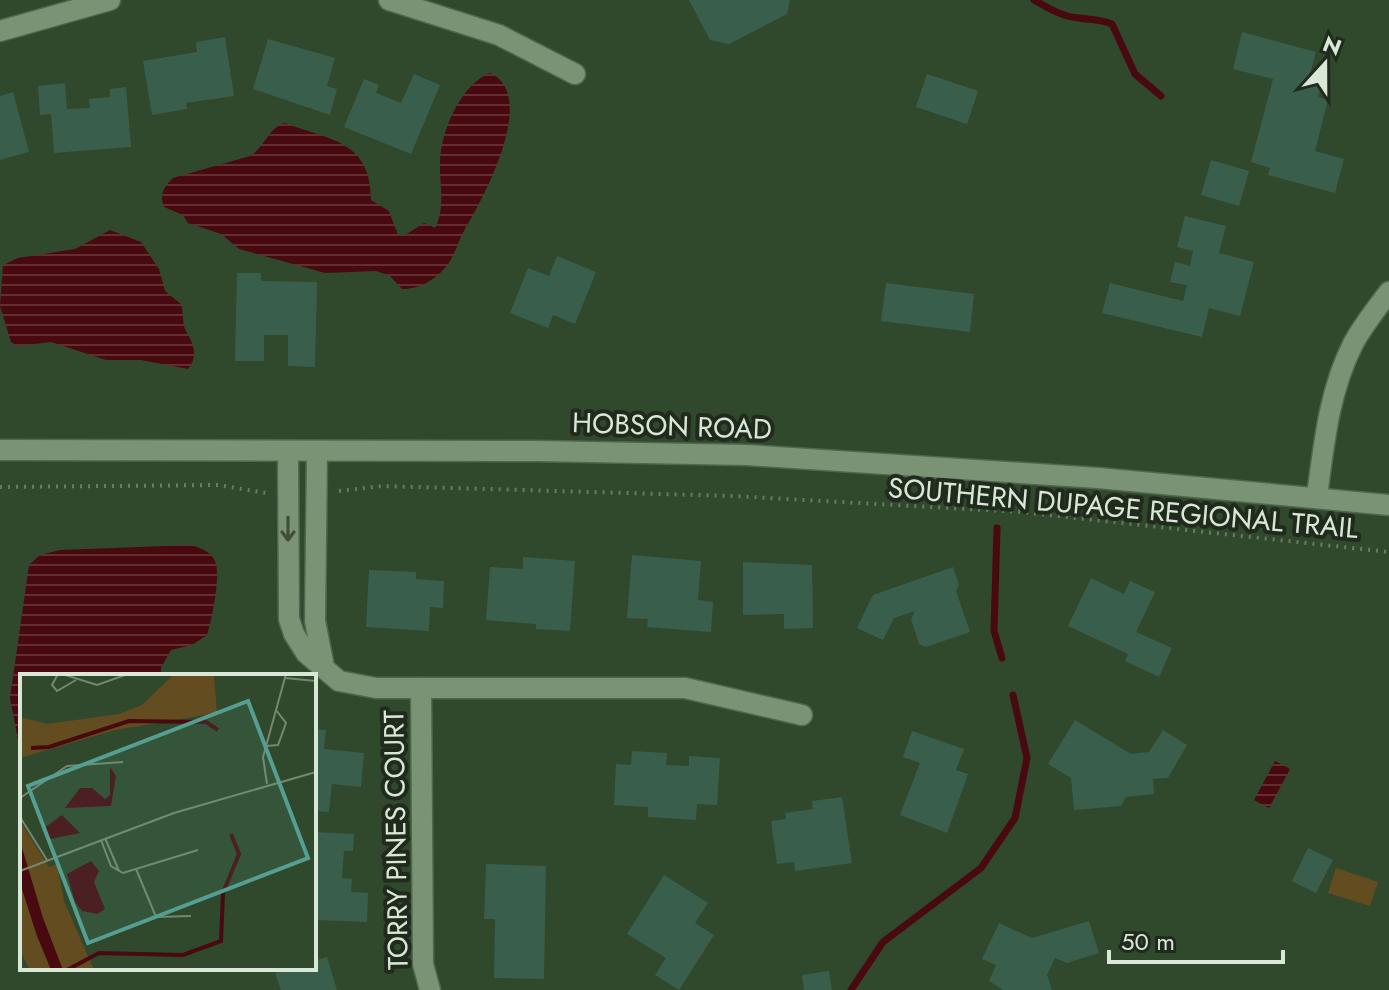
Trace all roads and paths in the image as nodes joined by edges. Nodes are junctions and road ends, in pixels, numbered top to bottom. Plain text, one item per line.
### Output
1 (110, 0) edge
2 (389, 0) edge
3 (0, 31) edge
4 (575, 74) dead end
5 (1389, 292) edge
6 (0, 450) edge
7 (288, 451) junction
8 (317, 452) junction
9 (0, 487) edge
10 (333, 492) dead end
11 (273, 493) dead end
12 (1317, 496) junction
13 (1389, 505) edge
14 (1389, 552) edge
15 (326, 671) junction
16 (421, 688) junction
17 (802, 715) dead end
18 (430, 990) edge

1 - 3 street
2 - 4 street
5 - 12 street
6 - 7 street, HOBSON ROAD
7 - 8 street, HOBSON ROAD
7 -> 15 street
8 - 12 street, HOBSON ROAD
8 - 15 street
9 - 11 path
10 - 14 path, SOUTHERN DUPAGE REGIONAL TRAIL
12 - 13 street, HOBSON ROAD
15 - 16 street
16 - 17 street
16 - 18 street, TORRY PINES COURT

